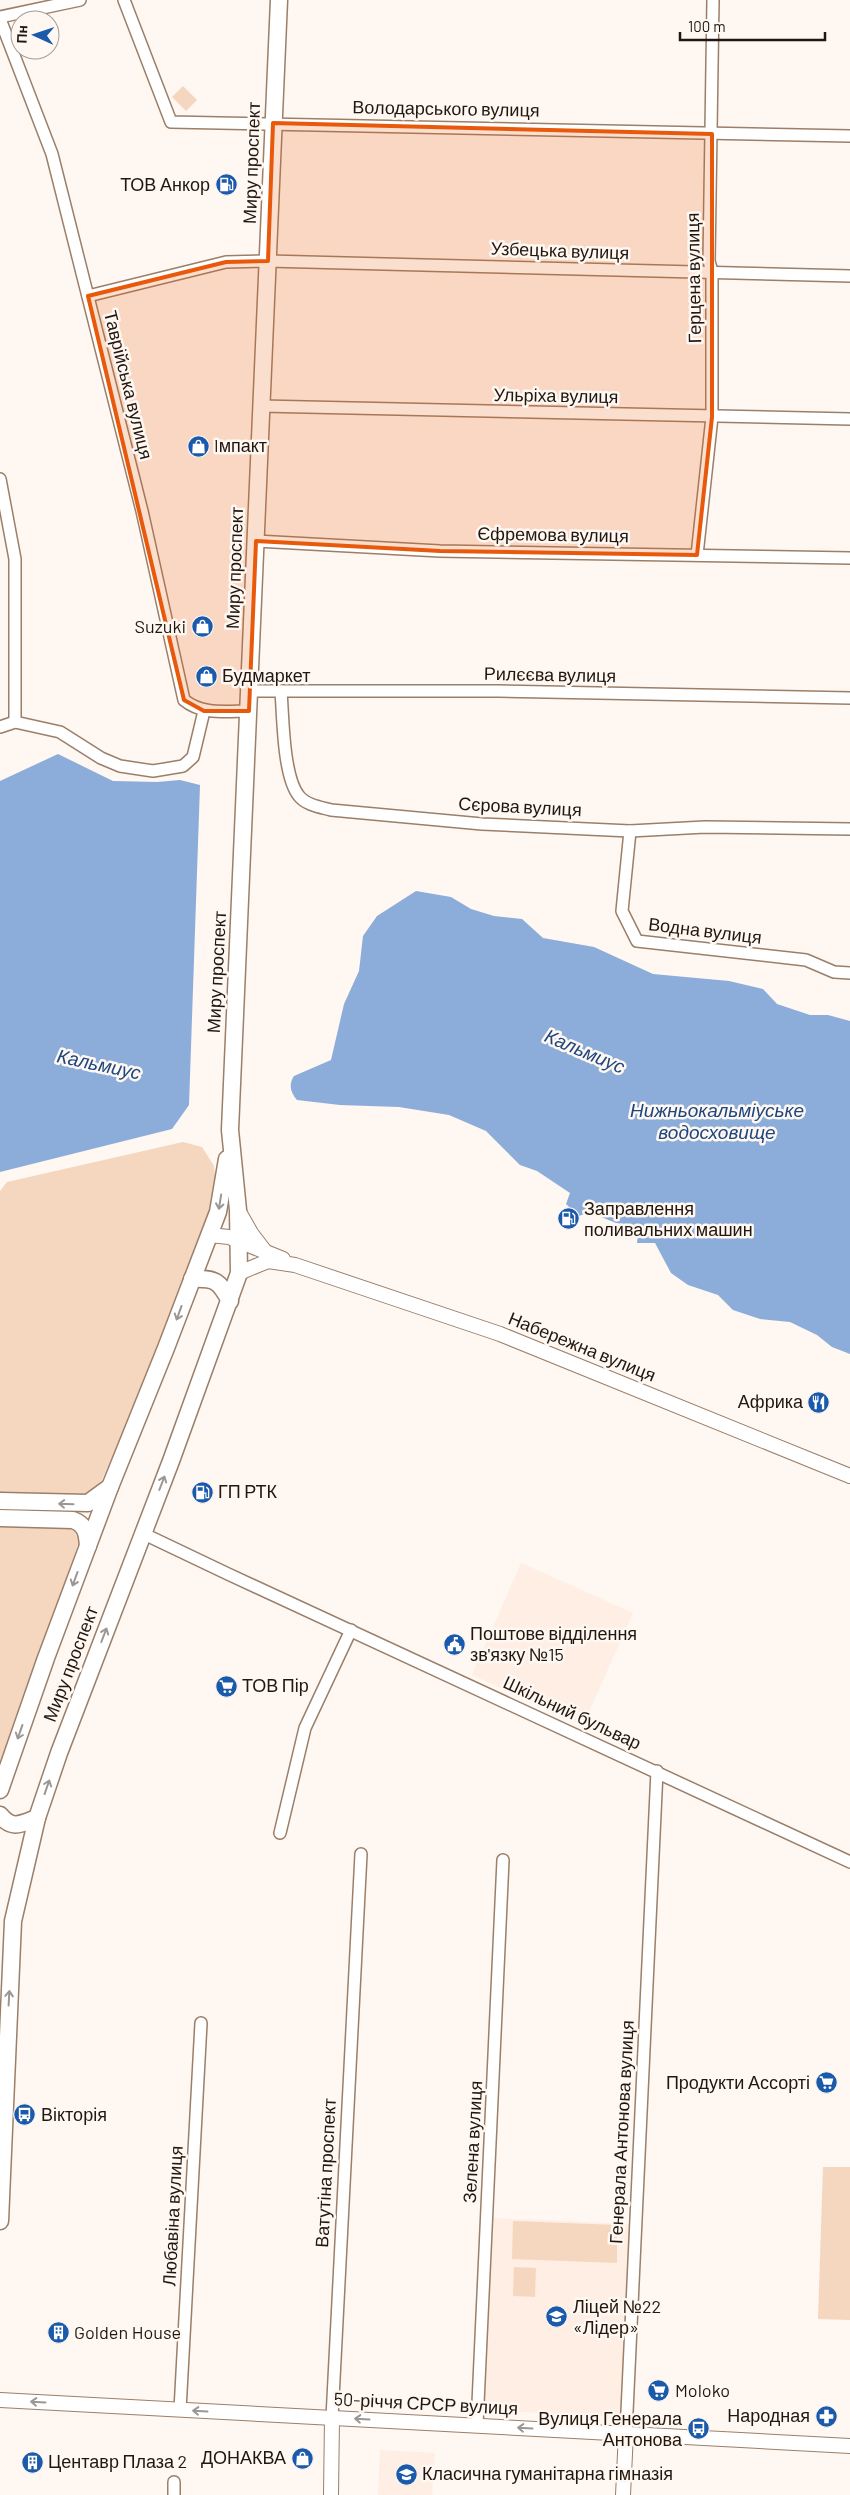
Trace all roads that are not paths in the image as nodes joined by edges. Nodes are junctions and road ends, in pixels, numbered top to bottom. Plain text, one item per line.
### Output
1 (80, 0) edge
2 (124, 0) edge
3 (279, 0) edge
4 (713, 0) edge
5 (0, 18) edge
6 (273, 122) junction
7 (712, 134) junction
8 (850, 136) edge
9 (268, 261) junction
10 (712, 272) junction
11 (850, 276) edge
12 (88, 296) junction
13 (261, 406) junction
14 (712, 417) junction
15 (850, 419) edge
16 (0, 478) edge
17 (256, 541) junction
18 (697, 555) junction
19 (850, 558) edge
20 (250, 691) junction
21 (281, 691) junction
22 (850, 698) edge
23 (204, 711) junction
24 (249, 711) junction
25 (15, 722) junction
26 (0, 727) edge
27 (850, 829) edge
28 (630, 831) junction
29 (850, 973) edge
30 (230, 1134) junction
31 (238, 1210) junction
32 (209, 1235) junction
33 (240, 1241) junction
34 (266, 1252) junction
35 (294, 1265) junction
36 (239, 1273) junction
37 (192, 1279) junction
38 (230, 1301) junction
39 (850, 1476) edge
40 (110, 1487) junction
41 (0, 1501) edge
42 (0, 1518) edge
43 (142, 1533) junction
44 (88, 1546) junction
45 (351, 1630) junction
46 (657, 1771) junction
47 (0, 1790) edge
48 (0, 1815) edge
49 (37, 1818) junction
50 (280, 1833) dead end
51 (362, 1854) dead end
52 (503, 1860) dead end
53 (850, 1862) edge
54 (201, 2024) dead end
55 (0, 2221) edge
56 (0, 2400) edge
57 (180, 2410) junction
58 (332, 2418) junction
59 (477, 2425) junction
60 (626, 2433) junction
61 (850, 2446) edge
62 (174, 2482) dead end
63 (174, 2495) edge
64 (331, 2495) edge
65 (623, 2495) edge

1 - 5 street
2 - 6 street, Володарського вулиця
3 - 6 main road, Миру проспект
4 - 7 street, Герцена вулиця
5 - 12 street, Таврійська вулиця
6 - 7 street, Володарського вулиця
6 - 9 main road, Миру проспект
7 - 8 street, Володарського вулиця
7 - 10 street, Герцена вулиця
9 - 10 street, Узбецька вулиця
9 - 12 street, Узбецька вулиця
9 - 13 main road, Миру проспект
10 - 11 street, Узбецька вулиця
10 - 14 street, Герцена вулиця
12 - 23 street, Таврійська вулиця
13 - 14 street, Ульріха вулиця
13 - 17 main road, Миру проспект
14 - 15 street, Ульріха вулиця
14 - 18 street, Герцена вулиця
16 - 25 street
17 - 18 street, Єфремова вулиця
17 - 20 main road, Миру проспект
18 - 19 street, Єфремова вулиця
20 - 21 street, Рилєєва вулиця
20 - 24 main road, Миру проспект
21 - 22 street, Рилєєва вулиця
21 - 28 street, Сєрова вулиця
23 - 24 street
23 - 25 street
24 - 30 main road, Миру проспект
25 - 26 street
27 - 28 street, Сєрова вулиця
28 - 29 street, Водна вулиця
30 - 31 main road, Миру проспект
30 -> 32 main road, Миру проспект
31 - 33 main road, Миру проспект
31 - 34 street
32 - 33 street
32 - 37 main road, Миру проспект
33 - 34 street
33 - 36 main road, Миру проспект
34 - 35 street
35 - 36 street
35 - 39 street, Набережна вулиця
36 - 38 main road, Миру проспект
37 - 38 main road
37 -> 40 main road, Миру проспект
43 -> 38 main road, Миру проспект
40 -> 41 main road
40 - 44 main road, Миру проспект
42 - 44 main road
43 - 45 street, Шкільний бульвар
49 -> 43 main road, Миру проспект
44 -> 47 main road, Миру проспект
45 - 46 street, Шкільний бульвар
45 - 50 street
46 - 53 street, Шкільний бульвар
46 - 60 street, Генерала Антонова вулиця
48 - 49 main road
55 -> 49 main road, Миру проспект
51 - 58 street, Ватутіна проспект
52 - 59 street, Зелена вулиця
54 - 57 street, Любавіна вулиця
57 -> 56 street, 50-річчя СРСР вулиця
58 -> 57 street, 50-річчя СРСР вулиця
59 -> 58 street, 50-річчя СРСР вулиця
58 - 64 street, Ватутіна проспект
60 -> 59 street, 50-річчя СРСР вулиця
60 - 61 street, 50-річчя СРСР вулиця
60 - 65 street, Генерала Антонова вулиця
62 - 63 street

